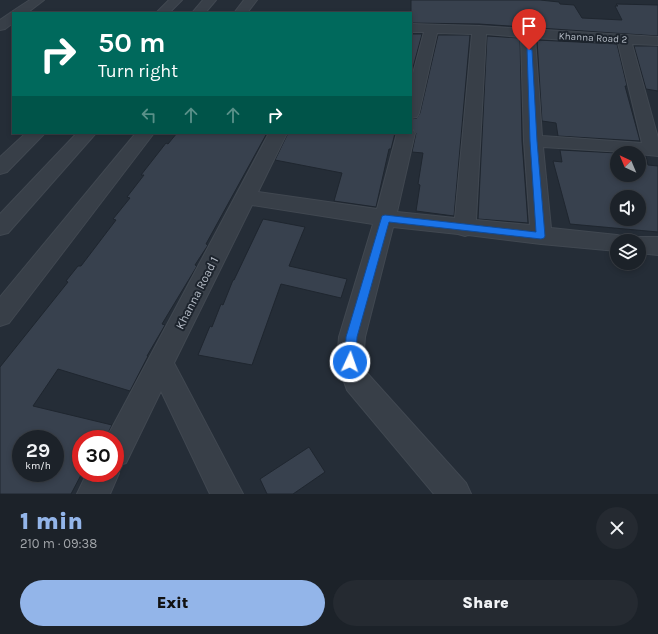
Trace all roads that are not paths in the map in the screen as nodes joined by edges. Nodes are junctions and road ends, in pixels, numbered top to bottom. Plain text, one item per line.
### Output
1 (38, 0) edge
2 (176, 0) edge
3 (210, 0) edge
4 (251, 0) edge
5 (20, 12) edge
6 (163, 12) edge
7 (199, 12) edge
8 (241, 12) edge
9 (12, 18) edge
10 (0, 26) edge
11 (412, 28) edge
12 (431, 30) junction
13 (479, 30) junction
14 (528, 34) junction
15 (624, 39) junction
16 (658, 41) edge
17 (412, 109) edge
18 (34, 134) edge
19 (86, 134) edge
20 (144, 134) edge
21 (278, 134) edge
22 (406, 134) edge
23 (533, 141) junction
24 (655, 150) edge
25 (7, 152) edge
26 (0, 168) edge
27 (246, 197) junction
28 (385, 218) junction
29 (0, 227) edge
30 (465, 228) junction
31 (541, 236) junction
32 (610, 242) edge
33 (646, 245) edge
34 (658, 246) edge
35 (0, 315) edge
36 (161, 364) junction
37 (124, 435) edge
38 (99, 482) edge
39 (93, 494) edge
40 (226, 494) edge
41 (455, 494) edge

1 - 5 street
2 - 6 street
3 - 7 street
4 - 8 street
9 - 10 street
11 - 12 street
12 - 13 street, Khanna Road 2
12 - 17 street
13 - 14 street, Khanna Road 2
13 - 30 street
14 - 15 street, Khanna Road 2
14 - 23 street
15 - 16 street, Khanna Road 2
15 - 24 street
18 - 25 street
19 - 29 street
20 - 35 street
21 - 27 street, Khanna Road 1
22 - 28 street
23 - 24 street
23 - 31 street
25 - 26 street
27 - 28 street
27 - 36 street, Khanna Road 1
28 - 30 street
28 - 41 street
30 - 31 street
31 - 32 street
33 - 34 street
36 - 37 street, Khanna Road 1
36 - 40 street
38 - 39 street

